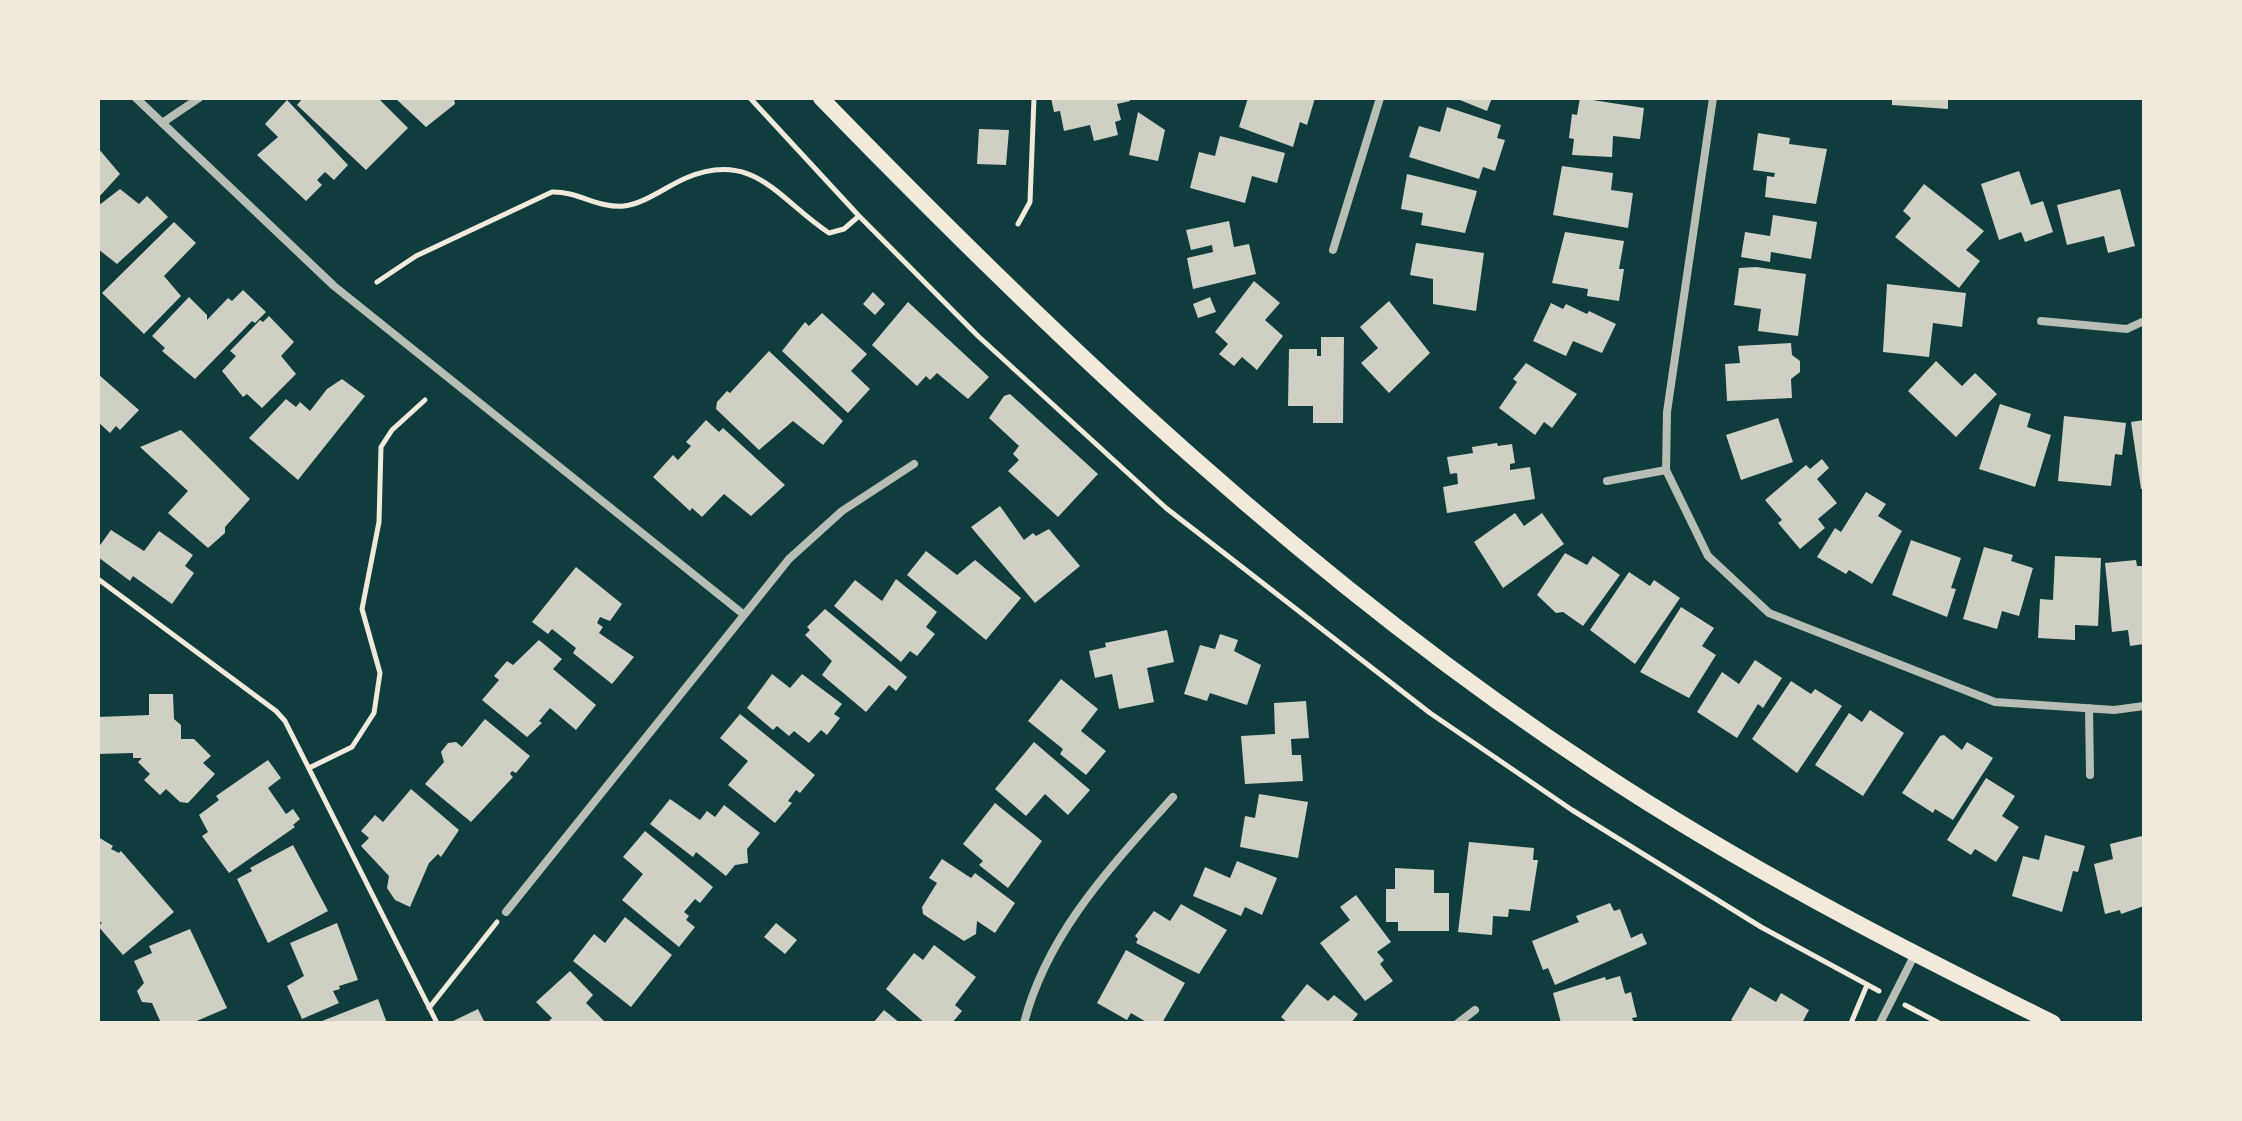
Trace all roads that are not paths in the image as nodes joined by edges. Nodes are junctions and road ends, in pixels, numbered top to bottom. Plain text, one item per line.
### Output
1 (136, 98) edge
2 (199, 98) edge
3 (821, 98) edge
4 (1380, 98) edge
5 (1713, 98) edge
6 (162, 123) junction
7 (1333, 250) dead end
8 (2041, 321) dead end
9 (2144, 321) edge
10 (914, 464) dead end
11 (1666, 470) junction
12 (1607, 481) dead end
13 (743, 614) junction
14 (2144, 706) edge
15 (2089, 708) junction
16 (2090, 775) dead end
17 (1173, 797) dead end
18 (506, 912) road end
19 (1915, 954) junction
20 (1475, 1010) dead end
21 (1024, 1023) edge
22 (1458, 1023) edge
23 (1880, 1023) edge
24 (2053, 1023) edge

1 - 6 street
2 - 6 street
3 - 19 main road
4 - 7 street
5 - 11 street
6 - 13 street
8 - 9 street
10 - 13 street
11 - 12 street
11 - 15 street
13 - 18 street
14 - 15 street
15 - 16 street
17 - 21 street
19 - 23 street
19 - 24 main road
20 - 22 street

